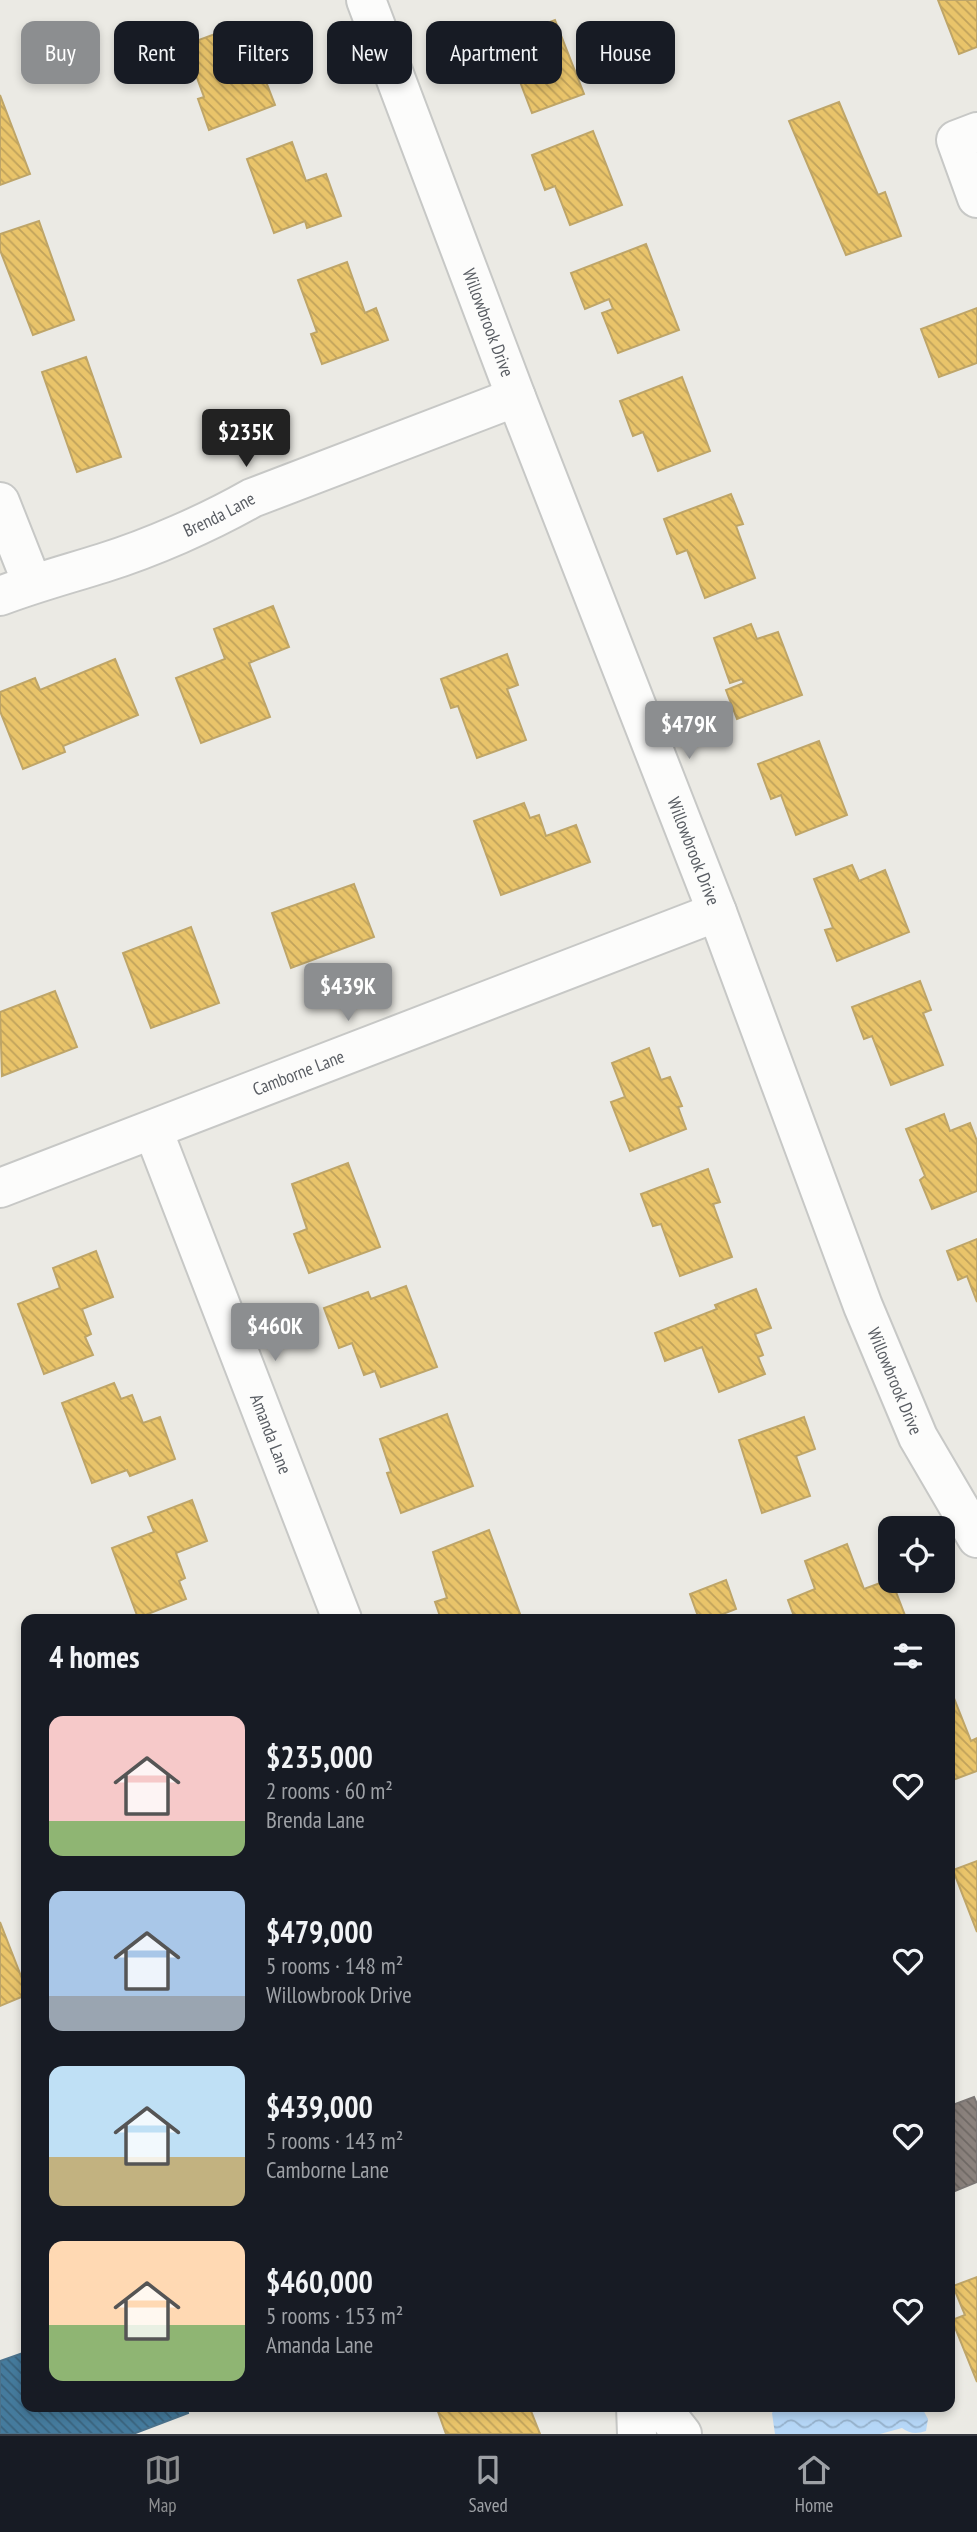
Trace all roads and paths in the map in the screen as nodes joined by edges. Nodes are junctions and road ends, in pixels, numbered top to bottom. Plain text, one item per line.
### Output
1 (366, 0) edge
2 (977, 132) edge
3 (977, 198) edge
4 (516, 397) junction
5 (0, 502) edge
6 (16, 590) edge
7 (717, 912) junction
8 (153, 1130) junction
9 (0, 1188) edge
10 (977, 1538) edge
11 (340, 1614) edge
12 (636, 2412) edge
13 (665, 2412) edge
14 (637, 2434) edge
15 (682, 2434) edge

1 - 4 street, Willowbrook Drive
2 - 3 street
4 - 6 street, Brenda Lane
4 - 7 street, Willowbrook Drive
5 - 6 street
7 - 8 street, Camborne Lane
7 - 10 street, Willowbrook Drive
8 - 9 street, Camborne Lane
8 - 11 street, Amanda Lane
12 - 14 street
13 - 15 street

